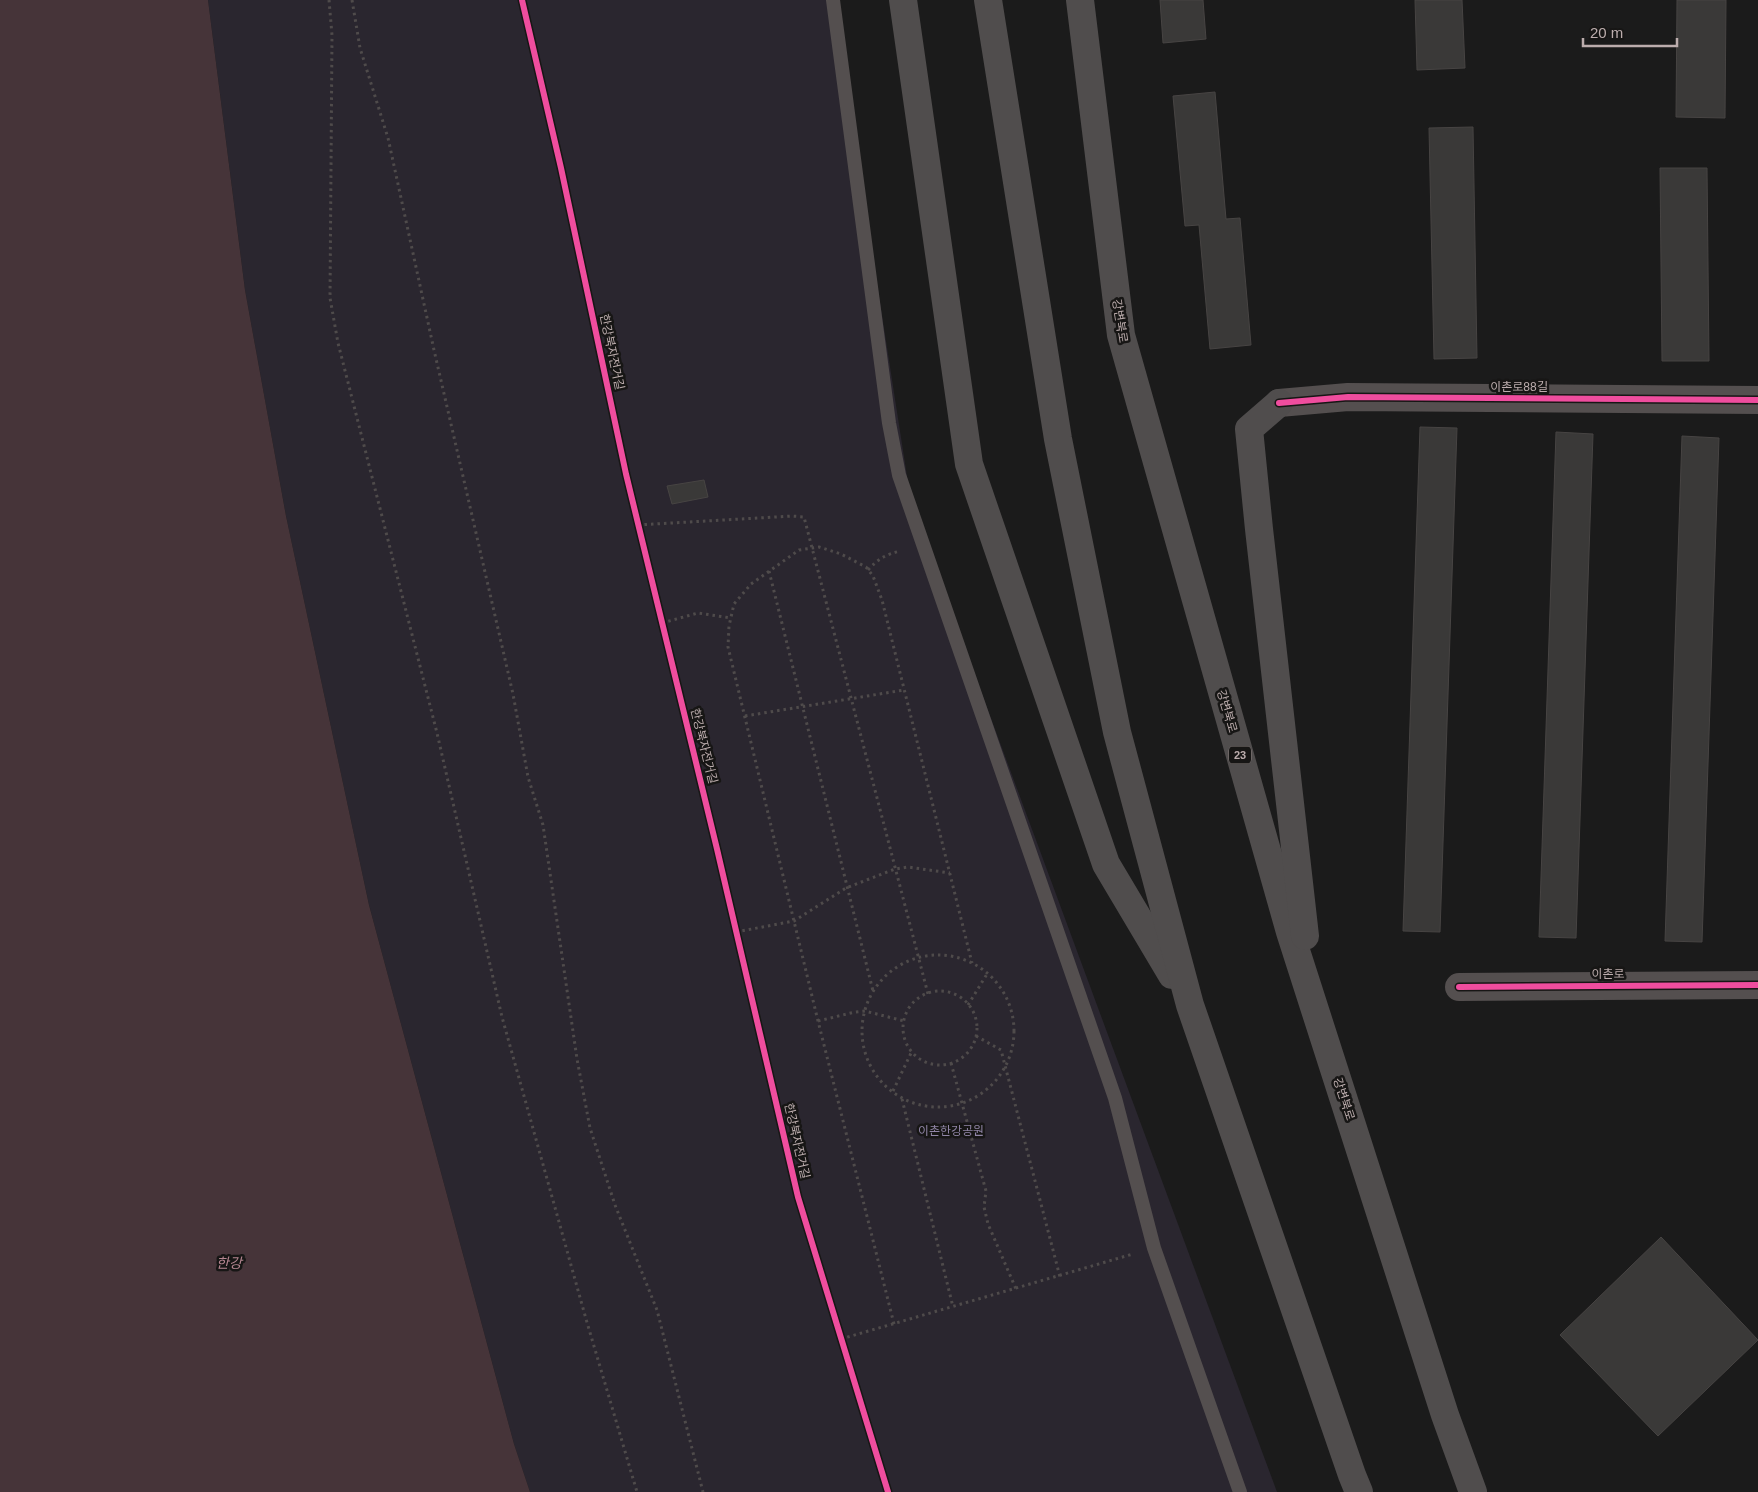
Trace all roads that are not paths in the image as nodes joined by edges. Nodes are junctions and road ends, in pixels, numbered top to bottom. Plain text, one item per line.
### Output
1 (833, 0) edge
2 (902, 0) edge
3 (988, 0) edge
4 (1080, 0) edge
5 (1758, 400) edge
6 (1279, 403) joint
7 (1758, 985) edge
8 (1459, 986) dead end
9 (1313, 1002) junction
10 (1190, 1005) junction
11 (1240, 1492) edge
12 (1359, 1492) edge
13 (1473, 1492) edge

1 - 11 lane
2 - 10 highway
3 - 10 highway
4 - 9 highway, 강변북로 / 23
5 - 6 street, 이촌로88길
6 - 9 highway
7 - 8 street, 이촌로
9 - 13 highway, 강변북로 / 23
10 - 12 highway

